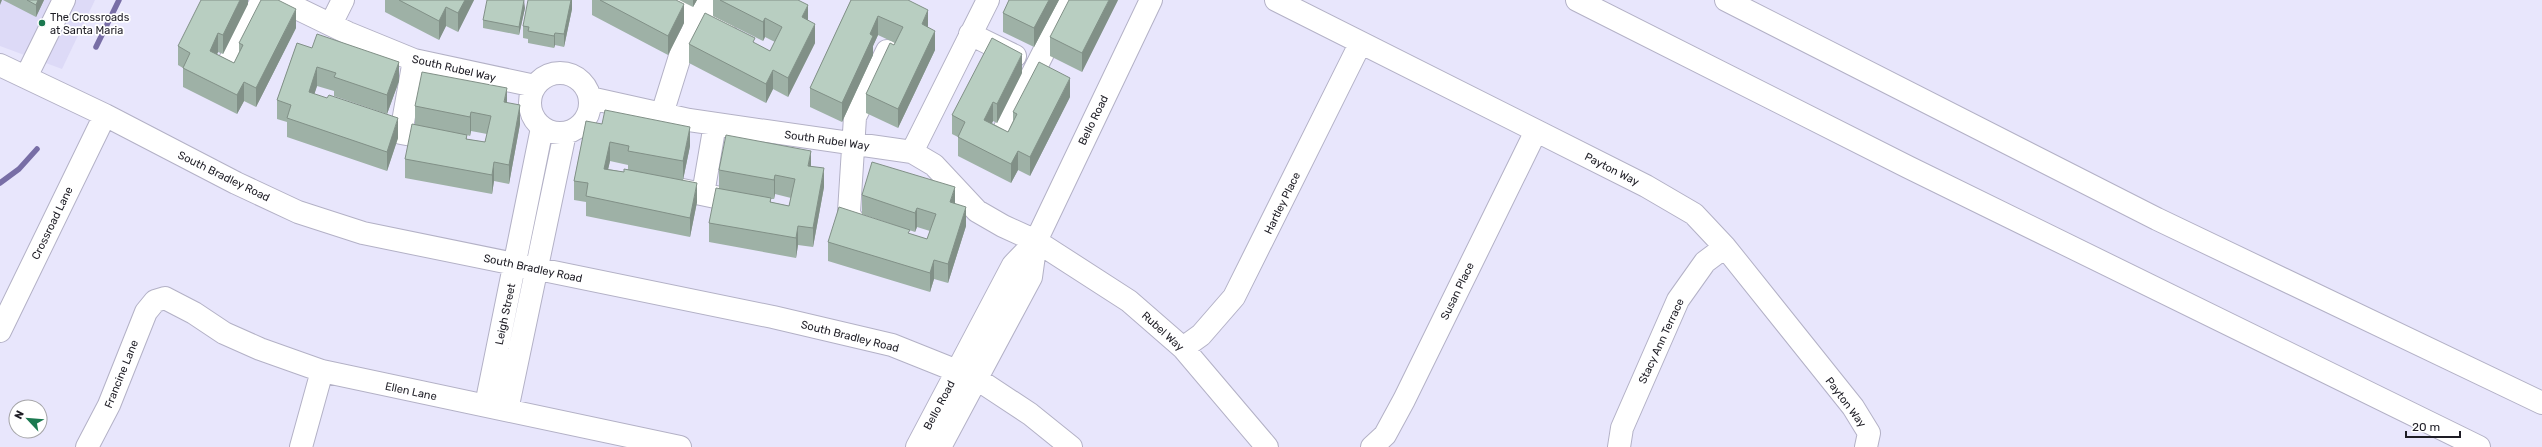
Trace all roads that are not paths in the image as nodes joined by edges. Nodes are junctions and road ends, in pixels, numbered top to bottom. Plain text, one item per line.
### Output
1 (64, 0) edge
2 (262, 0) edge
3 (280, 0) edge
4 (343, 0) edge
5 (656, 0) edge
6 (709, 0) edge
7 (988, 0) edge
8 (1070, 0) edge
9 (1151, 0) edge
10 (1276, 0) edge
11 (1577, 0) edge
12 (1726, 0) edge
13 (698, 21) junction
14 (331, 24) junction
15 (970, 34) junction
16 (747, 44) edge
17 (1360, 44) junction
18 (887, 51) edge
19 (414, 60) junction
20 (228, 64) edge
21 (0, 65) edge
22 (1036, 66) junction
23 (26, 77) junction
24 (535, 86) junction
25 (590, 98) junction
26 (662, 114) junction
27 (105, 115) junction
28 (350, 115) edge
29 (715, 124) junction
30 (542, 128) junction
31 (1536, 131) junction
32 (401, 133) junction
33 (565, 133) junction
34 (1000, 138) edge
35 (854, 144) junction
36 (462, 145) edge
37 (912, 152) junction
38 (650, 184) edge
39 (703, 194) junction
40 (764, 206) edge
41 (893, 235) edge
42 (1036, 241) junction
43 (1725, 247) junction
44 (515, 265) junction
45 (537, 269) junction
46 (155, 301) joint
47 (0, 331) edge
48 (1183, 348) junction
49 (322, 371) junction
50 (957, 371) junction
51 (977, 379) junction
52 (2542, 403) edge
53 (486, 405) junction
54 (507, 410) junction
55 (1868, 440) edge
56 (87, 447) edge
57 (301, 447) edge
58 (680, 447) edge
59 (917, 447) edge
60 (940, 447) edge
61 (1070, 447) edge
62 (1267, 447) edge
63 (1372, 447) edge
64 (1619, 447) edge
65 (2478, 447) edge

1 - 23 main road
2 - 20 main road
3 - 14 main road, South Rubel Way
4 - 14 main road
5 - 13 main road
6 - 13 main road
7 - 15 main road
8 - 22 main road
9 - 42 main road, Bello Road
10 - 17 main road, Payton Way
11 - 65 main road
12 - 52 main road
13 - 16 main road
13 - 26 main road
14 - 19 main road, South Rubel Way
15 - 22 main road
15 - 37 main road
17 - 31 main road, Payton Way
17 - 48 main road, Hartley Place
18 - 35 main road
19 - 24 main road, South Rubel Way
19 - 32 main road
21 - 23 main road, South Bradley Road
22 - 34 main road
23 - 27 main road, South Bradley Road
24 - 25 main road
24 - 30 main road
25 - 26 main road, South Rubel Way
25 - 33 main road
26 - 29 main road, South Rubel Way
27 - 44 main road, South Bradley Road
27 - 47 main road, Crossroad Lane
28 - 32 main road
29 - 35 main road, South Rubel Way
29 - 39 main road
30 - 33 main road
30 - 44 main road, Leigh Street
31 - 43 main road, Payton Way
31 - 63 main road, Susan Place
32 - 36 main road
33 - 45 main road, Leigh Street
35 - 37 main road, South Rubel Way
35 - 41 main road
37 - 42 main road, South Rubel Way
38 - 39 main road
39 - 40 main road
42 - 48 main road, Rubel Way
42 - 50 main road, Bello Road
42 - 51 main road, Bello Road
43 - 55 main road, Payton Way
43 - 64 main road, Stacy Ann Terrace
44 - 45 main road, South Bradley Road
44 - 53 main road, Leigh Street
45 - 50 main road, South Bradley Road
45 - 54 main road, Leigh Street
46 - 49 main road, Ellen Lane
46 - 56 main road, Francine Lane
48 - 62 main road, Rubel Way
49 - 53 main road, Ellen Lane
49 - 57 main road
50 - 51 main road, South Bradley Road
50 - 59 main road, Bello Road
51 - 60 main road, Bello Road
51 - 61 main road, South Bradley Road
53 - 54 main road, Ellen Lane
54 - 58 main road, Ellen Lane

